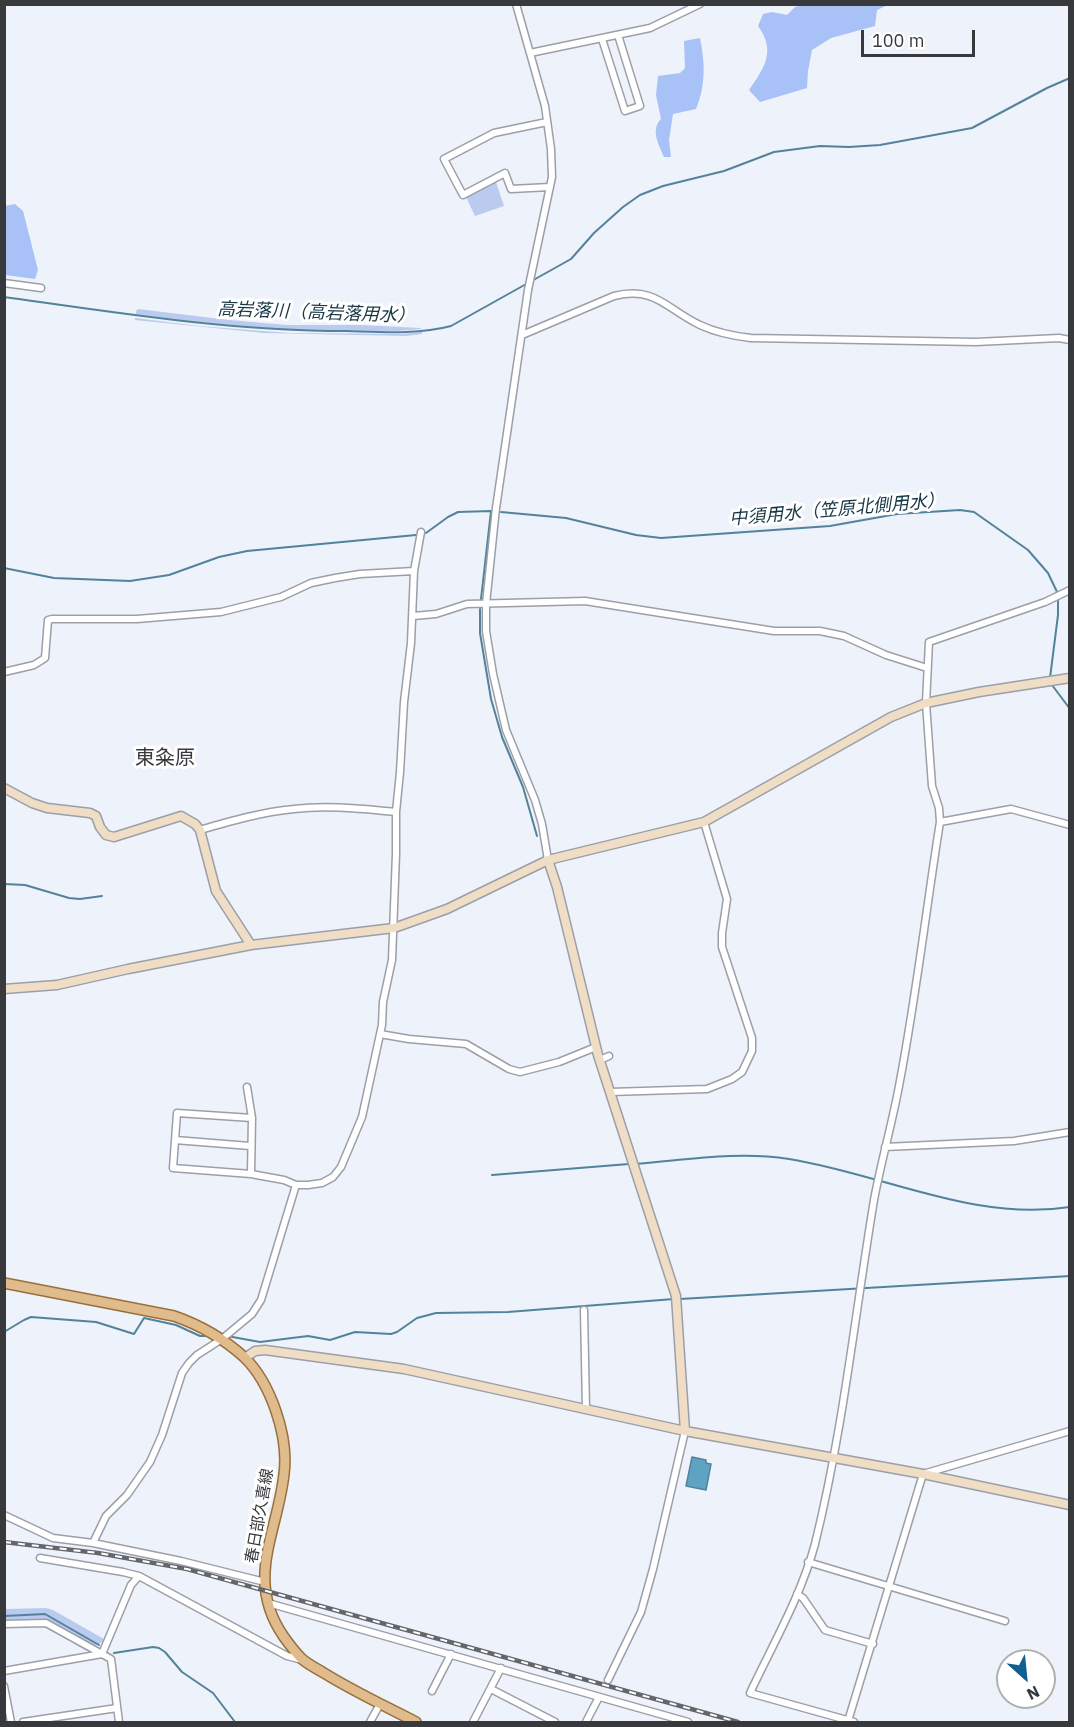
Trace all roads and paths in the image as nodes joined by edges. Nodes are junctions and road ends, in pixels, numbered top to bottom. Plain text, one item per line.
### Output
1 (516, 4) edge
2 (700, 4) edge
3 (618, 35) junction
4 (602, 39) junction
5 (530, 53) junction
6 (548, 122) junction
7 (550, 187) junction
8 (4, 283) edge
9 (41, 288) dead end
10 (522, 334) junction
11 (1070, 340) edge
12 (422, 532) dead end
13 (414, 571) junction
14 (1070, 590) edge
15 (486, 604) junction
16 (413, 616) junction
17 (927, 668) junction
18 (4, 672) edge
19 (1070, 678) edge
20 (926, 703) junction
21 (4, 788) edge
22 (396, 812) junction
23 (704, 822) junction
24 (940, 822) junction
25 (1070, 825) edge
26 (200, 830) junction
27 (549, 861) junction
28 (394, 928) junction
29 (251, 945) junction
30 (4, 989) edge
31 (380, 1034) junction
32 (596, 1047) junction
33 (609, 1056) dead end
34 (600, 1060) junction
35 (247, 1087) dead end
36 (610, 1092) junction
37 (252, 1118) junction
38 (1070, 1132) edge
39 (175, 1140) junction
40 (250, 1146) junction
41 (885, 1147) junction
42 (250, 1174) junction
43 (296, 1185) junction
44 (4, 1283) edge
45 (584, 1310) dead end
46 (222, 1339) junction
47 (245, 1358) junction
48 (586, 1409) junction
49 (685, 1431) junction
50 (1070, 1431) edge
51 (833, 1457) junction
52 (923, 1474) junction
53 (1070, 1505) edge
54 (4, 1515) edge
55 (93, 1543) junction
56 (40, 1558) dead end
57 (808, 1562) junction
58 (138, 1576) junction
59 (265, 1582) junction
60 (889, 1587) junction
61 (797, 1594) junction
62 (268, 1603) junction
63 (1005, 1621) dead end
64 (4, 1624) edge
65 (873, 1644) junction
66 (102, 1654) junction
67 (451, 1654) junction
68 (302, 1660) junction
69 (501, 1668) junction
70 (4, 1671) edge
71 (608, 1680) dead end
72 (4, 1686) edge
73 (490, 1689) junction
74 (432, 1691) dead end
75 (599, 1697) junction
76 (380, 1704) junction
77 (117, 1708) junction
78 (11, 1722) edge
79 (23, 1722) edge
80 (119, 1722) edge
81 (370, 1722) edge
82 (416, 1722) edge
83 (473, 1722) edge
84 (555, 1722) edge
85 (586, 1722) edge
86 (688, 1722) edge
87 (851, 1722) edge

1 - 5 street
2 - 3 street
3 - 4 street
3 - 4 street
4 - 5 street
5 - 6 street
6 - 7 street
6 - 7 street
7 - 10 street
8 - 9 street
10 - 11 street
10 - 15 street
12 - 13 street
13 - 16 street
13 - 18 street
14 - 17 street
15 - 16 street
15 - 17 street
15 - 27 street
16 - 22 street
17 - 20 street
19 - 20 street
20 - 23 street
20 - 24 street
21 - 26 street
22 - 26 street
22 - 28 street
23 - 27 street
23 - 36 street
24 - 25 street
24 - 41 street
26 - 29 street
27 - 28 street
27 - 32 street
28 - 29 street
28 - 31 street
29 - 30 street
31 - 32 street
31 - 43 street
32 - 34 street
33 - 34 street
34 - 36 street
35 - 37 street
36 - 49 street
37 - 39 street
37 - 40 street
38 - 41 street
39 - 40 street
39 - 42 street
40 - 42 street
41 - 51 street
42 - 43 street
43 - 46 street
44 - 46 main road, 春日部久喜線
45 - 48 street
46 - 47 main road, 春日部久喜線
46 - 55 street
47 - 48 street
47 - 59 main road, 春日部久喜線
48 - 49 street
49 - 51 street
49 - 71 street
50 - 52 street
51 - 52 street
51 - 57 street
52 - 53 street
52 - 60 street
54 - 55 street
55 - 59 street
56 - 58 street
57 - 60 street
57 - 61 street
58 - 66 street
58 - 68 street
59 - 62 main road, 春日部久喜線
60 - 63 street
60 - 65 street
61 - 65 street
61 - 87 street
62 - 67 street
62 - 68 main road, 春日部久喜線
64 - 66 street
65 - 87 street
66 - 70 street
66 - 77 street
67 - 69 street
67 - 74 street
68 - 76 main road, 春日部久喜線
69 - 73 street
69 - 75 street
72 - 78 street
73 - 83 street
73 - 84 street
75 - 85 street
75 - 86 street
76 - 81 street
76 - 82 main road, 春日部久喜線
77 - 79 street
77 - 80 street

